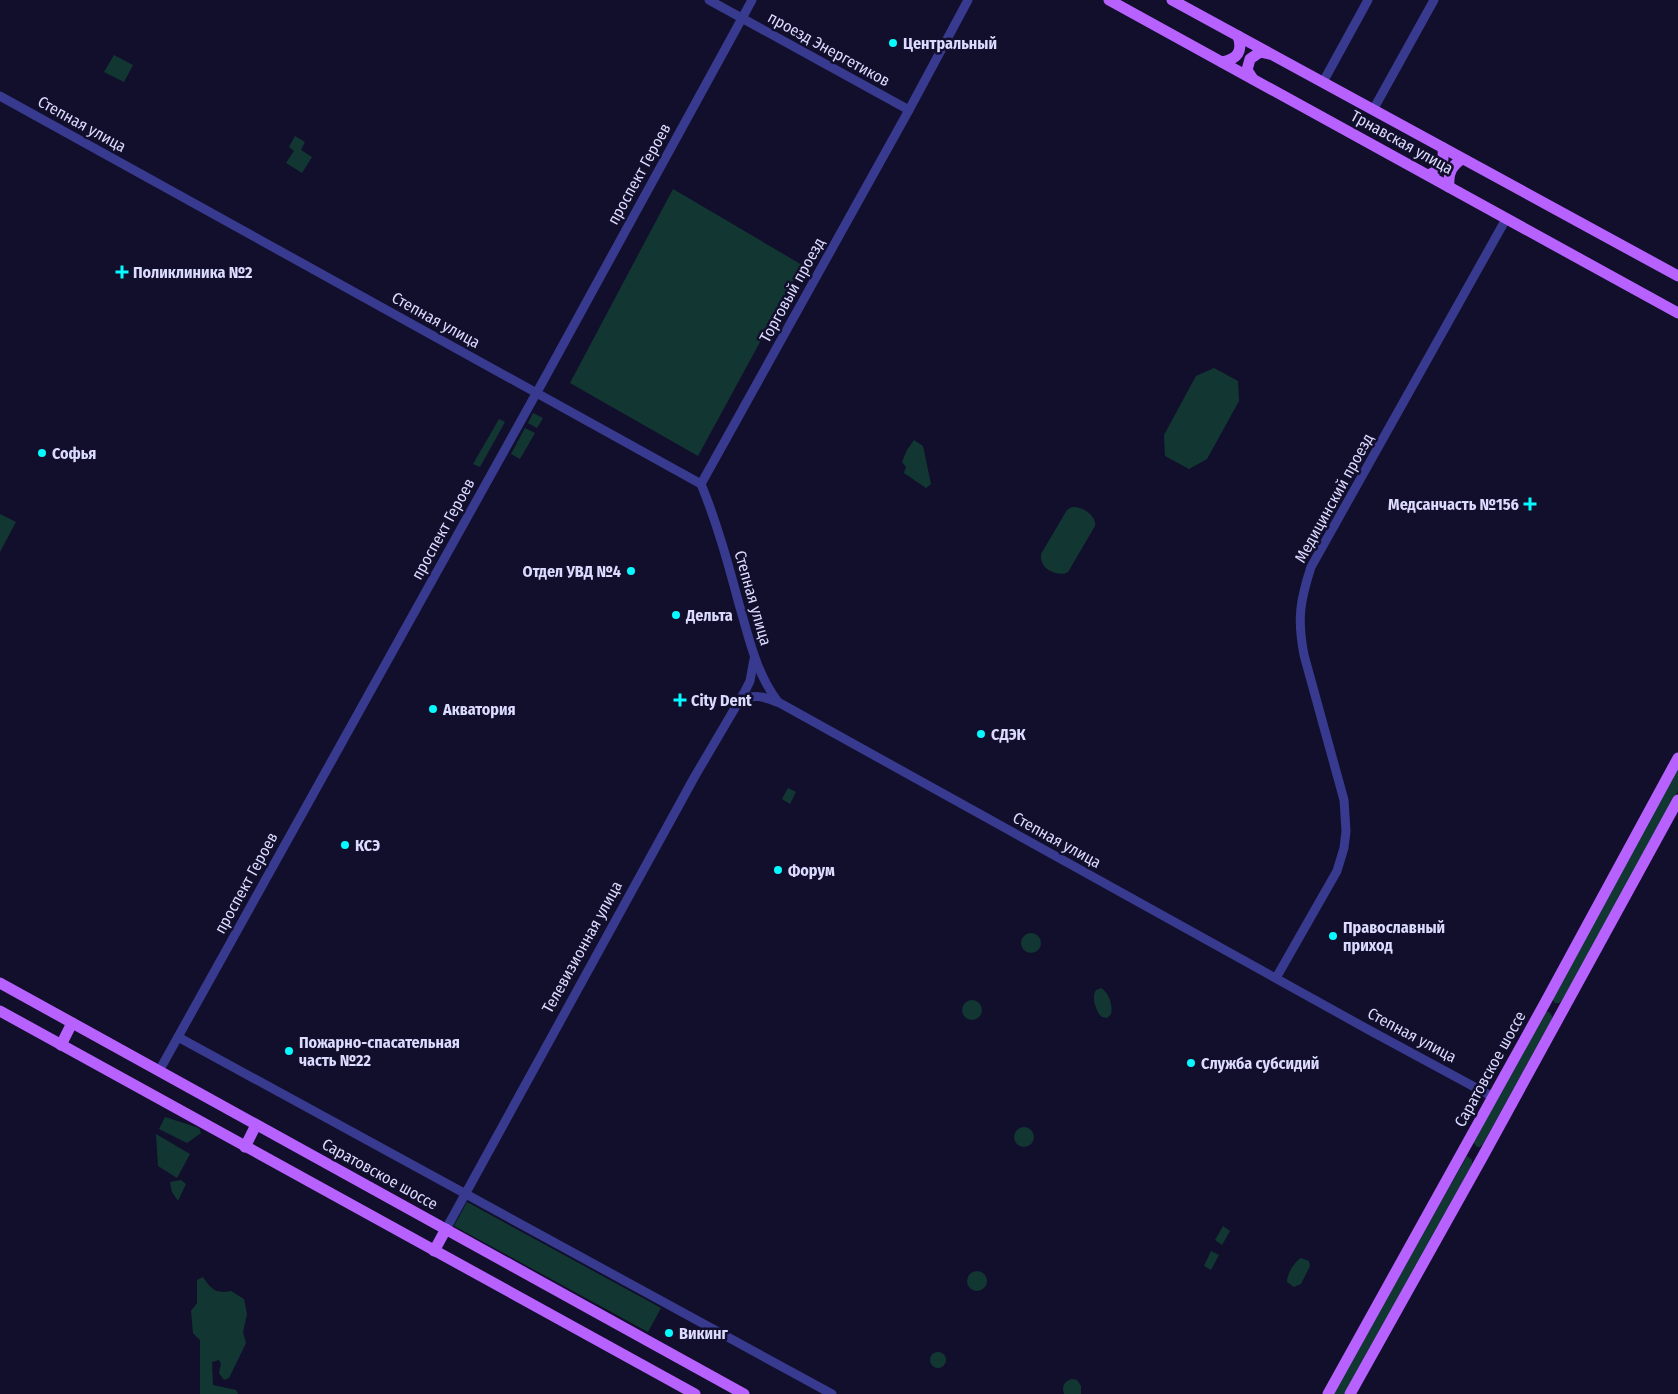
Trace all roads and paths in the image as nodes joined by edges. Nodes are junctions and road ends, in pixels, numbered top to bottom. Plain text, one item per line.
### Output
1 (709, 0) edge
2 (752, 0) edge
3 (968, 0) edge
4 (1109, 0) edge
5 (1172, 0) edge
6 (1368, 0) edge
7 (1434, 0) edge
8 (742, 18) junction
9 (1238, 36) junction
10 (1271, 54) junction
11 (1222, 62) junction
12 (1253, 79) junction
13 (1323, 82) junction
14 (0, 96) edge
15 (909, 110) junction
16 (1373, 110) junction
17 (1443, 148) junction
18 (1462, 159) junction
19 (1428, 175) junction
20 (1449, 187) junction
21 (1506, 219) junction
22 (1678, 276) edge
23 (1678, 313) edge
24 (536, 393) junction
25 (701, 484) junction
26 (754, 658) junction
27 (738, 702) junction
28 (778, 702) junction
29 (1678, 758) edge
30 (1678, 800) edge
31 (1276, 978) junction
32 (0, 983) edge
33 (1545, 1003) junction
34 (0, 1011) edge
35 (1561, 1012) junction
36 (72, 1024) junction
37 (178, 1037) junction
38 (61, 1045) junction
39 (159, 1071) junction
40 (1493, 1096) junction
41 (256, 1125) junction
42 (1465, 1146) junction
43 (245, 1147) junction
44 (1483, 1156) junction
45 (466, 1194) junction
46 (446, 1229) junction
47 (434, 1251) junction
48 (695, 1394) edge
49 (744, 1394) edge
50 (832, 1394) edge
51 (1328, 1394) edge
52 (1350, 1394) edge

1 - 8 street, проезд Энергетиков
2 - 8 street, проспект Героев
3 - 15 street, Торговый проезд
4 - 11 main road, Трнавская улица
5 - 9 main road, Трнавская улица
6 - 13 street
7 - 16 street
8 - 15 street, проезд Энергетиков
8 - 24 street, проспект Героев
9 - 10 main road, Трнавская улица
9 - 11 main road
10 - 12 main road
10 - 13 main road, Трнавская улица
11 - 12 main road, Трнавская улица
12 - 19 main road, Трнавская улица
13 - 16 main road, Трнавская улица
14 - 24 street, Степная улица
15 - 25 street, Торговый проезд
16 - 17 main road, Трнавская улица
17 - 18 main road, Трнавская улица
17 - 19 main road
18 - 20 main road
18 - 22 main road, Трнавская улица
19 - 20 main road, Трнавская улица
20 - 21 main road, Трнавская улица
21 - 23 main road, Трнавская улица
21 - 31 street, Медицинский проезд
24 - 25 street, Степная улица
24 - 37 street, проспект Героев
25 - 26 street, Степная улица
26 - 27 street, Телевизионная улица
26 - 28 street, Степная улица
27 - 28 street
27 - 45 street, Телевизионная улица
28 - 31 street, Степная улица
29 - 33 main road, Саратовское шоссе
30 - 35 main road
31 - 40 street, Степная улица
32 - 36 main road, Саратовское шоссе
33 - 35 main road
33 - 40 main road, Саратовское шоссе
34 - 38 main road
35 - 44 main road
36 - 38 main road
36 - 39 main road, Саратовское шоссе
37 - 39 street, проспект Героев
37 - 45 street
38 - 43 main road
39 - 41 main road, Саратовское шоссе
40 - 42 main road, Саратовское шоссе
41 - 43 main road
41 - 46 main road, Саратовское шоссе
42 - 44 main road
42 - 51 main road, Саратовское шоссе
43 - 47 main road
44 - 52 main road
45 - 46 street, Телевизионная улица
45 - 50 street
46 - 47 main road, Телевизионная улица
46 - 49 main road, Саратовское шоссе
47 - 48 main road

